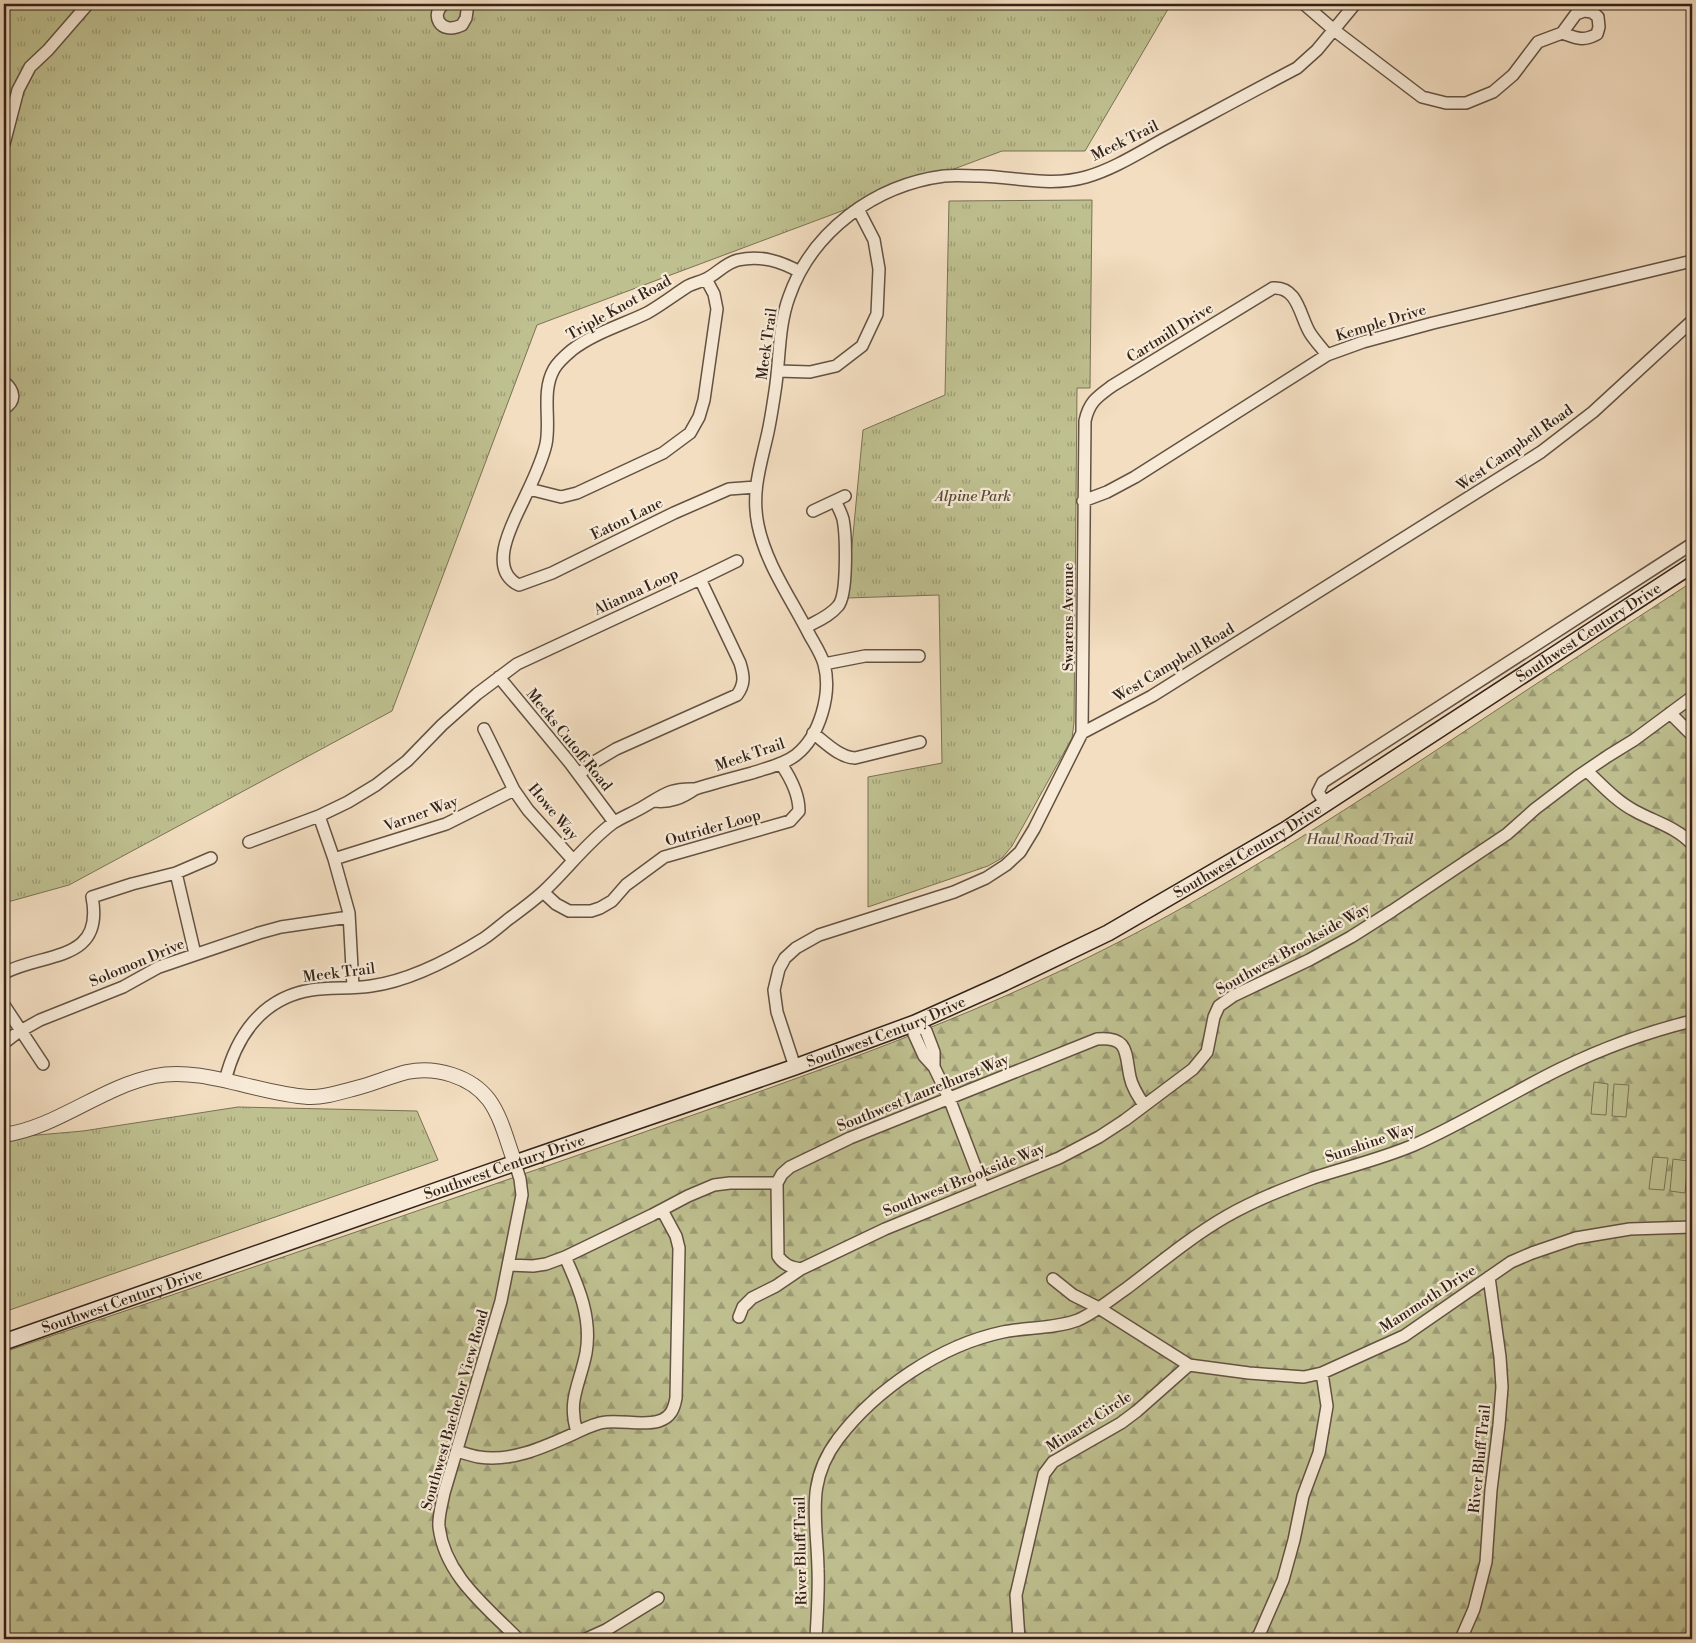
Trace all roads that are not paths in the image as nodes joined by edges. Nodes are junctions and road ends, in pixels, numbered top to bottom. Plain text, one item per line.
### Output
1 (88, 4) edge
2 (444, 4) edge
3 (468, 4) edge
4 (1304, 4) edge
5 (1355, 4) edge
6 (1334, 30) junction
7 (1562, 33) dead end
8 (4, 144) edge
9 (858, 209) junction
10 (1692, 261) edge
11 (800, 272) junction
12 (706, 279) junction
13 (1692, 321) edge
14 (1328, 355) junction
15 (778, 371) junction
16 (4, 382) edge
17 (4, 408) edge
18 (756, 487) junction
19 (529, 489) junction
20 (1083, 500) junction
21 (813, 511) dead end
22 (1692, 544) edge
23 (737, 561) dead end
24 (1692, 565) edge
25 (700, 579) junction
26 (513, 582) joint
27 (806, 627) junction
28 (919, 656) dead end
29 (824, 664) junction
30 (499, 677) junction
31 (1692, 696) edge
32 (1670, 714) junction
33 (484, 729) dead end
34 (814, 733) junction
35 (1082, 733) junction
36 (1692, 735) edge
37 (920, 742) dead end
38 (781, 764) junction
39 (1586, 771) junction
40 (579, 775) junction
41 (514, 790) junction
42 (1326, 804) junction
43 (319, 816) junction
44 (614, 822) junction
45 (249, 842) dead end
46 (1692, 844) edge
47 (211, 858) dead end
48 (334, 859) junction
49 (573, 860) junction
50 (176, 873) junction
51 (542, 892) junction
52 (349, 917) junction
53 (195, 954) junction
54 (4, 974) edge
55 (354, 987) junction
56 (4, 1005) edge
57 (1692, 1021) edge
58 (915, 1023) junction
59 (21, 1030) junction
60 (4, 1043) edge
61 (43, 1064) dead end
62 (795, 1067) junction
63 (225, 1080) junction
64 (948, 1098) junction
65 (1144, 1105) junction
66 (4, 1135) edge
67 (515, 1163) junction
68 (777, 1183) junction
69 (983, 1188) junction
70 (662, 1210) junction
71 (1692, 1226) edge
72 (565, 1257) junction
73 (508, 1266) junction
74 (801, 1269) junction
75 (1489, 1277) junction
76 (1053, 1279) dead end
77 (1099, 1308) junction
78 (739, 1317) dead end
79 (4, 1342) edge
80 (1189, 1365) junction
81 (1322, 1373) junction
82 (577, 1432) junction
83 (457, 1451) junction
84 (658, 1598) dead end
85 (518, 1639) edge
86 (586, 1639) edge
87 (816, 1639) edge
88 (1019, 1639) edge
89 (1255, 1639) edge
90 (1461, 1639) edge

1 - 8 street
2 - 3 street
4 - 6 street
5 - 6 street, Meek Trail
6 - 7 street
6 - 9 street, Meek Trail
9 - 11 street, Meek Trail
9 - 15 street
10 - 14 street, Kemple Drive
11 - 12 street, Triple Knot Road
11 - 15 street, Meek Trail
12 - 19 street, Triple Knot Road
12 - 19 street
13 - 35 street, West Campbell Road
14 - 20 street, Kemple Drive
14 - 20 street, Cartmill Drive
15 - 18 street, Meek Trail
16 - 17 street
18 - 26 street, Eaton Lane
18 - 27 street, Meek Trail
19 - 26 street, Triple Knot Road
20 - 35 street, Swarens Avenue
21 - 27 street
22 - 42 street
23 - 25 street
24 - 42 main road, Southwest Century Drive
25 - 30 street, Alianna Loop
25 - 40 street, Alianna Loop
27 - 29 street, Meek Trail
28 - 29 street
29 - 34 street, Meek Trail
30 - 40 street, Meeks Cutoff Road
30 - 43 street, Alianna Loop
31 - 32 street, Southwest Brookside Way
32 - 36 street
32 - 39 street, Southwest Brookside Way
33 - 41 street, Howe Way
34 - 37 street
34 - 38 street, Meek Trail
35 - 62 street
38 - 44 street, Meek Trail
38 - 51 street, Outrider Loop
39 - 46 street
39 - 65 street, Southwest Brookside Way
40 - 44 street, Meeks Cutoff Road
41 - 48 street, Varner Way
41 - 49 street, Howe Way
42 - 58 main road, Southwest Century Drive
43 - 45 street, Alianna Loop
43 - 48 street
44 - 49 street, Meek Trail
47 - 50 street
48 - 52 street
49 - 51 street, Meek Trail
50 - 53 street
50 - 54 street
51 - 55 street, Meek Trail
52 - 53 street, Solomon Drive
52 - 55 street
53 - 59 street, Solomon Drive
55 - 63 street, Meek Trail
56 - 59 street
57 - 77 street, Sunshine Way
58 - 62 main road, Southwest Century Drive
58 - 64 street
59 - 60 street, Solomon Drive
59 - 61 street
62 - 67 main road, Southwest Century Drive
63 - 66 street
63 - 67 street
64 - 65 street, Southwest Laurelhurst Way
64 - 68 street, Southwest Laurelhurst Way
64 - 69 street
65 - 69 street, Southwest Brookside Way
67 - 73 street, Southwest Bachelor View Road
67 - 79 main road, Southwest Century Drive
68 - 70 street
68 - 74 street
69 - 74 street, Southwest Brookside Way
70 - 72 street
70 - 82 street
71 - 75 street, Mammoth Drive
72 - 73 street
72 - 82 street
73 - 83 street, Southwest Bachelor View Road
74 - 78 street, Southwest Brookside Way
75 - 81 street, Mammoth Drive
75 - 90 street, River Bluff Trail
76 - 77 street, Mammoth Drive
77 - 80 street, Mammoth Drive
77 - 87 street, River Bluff Trail
80 - 81 street, Mammoth Drive
80 - 88 street, Minaret Circle
81 - 89 street
82 - 83 street
83 - 85 street, Southwest Bachelor View Road
84 - 86 street

